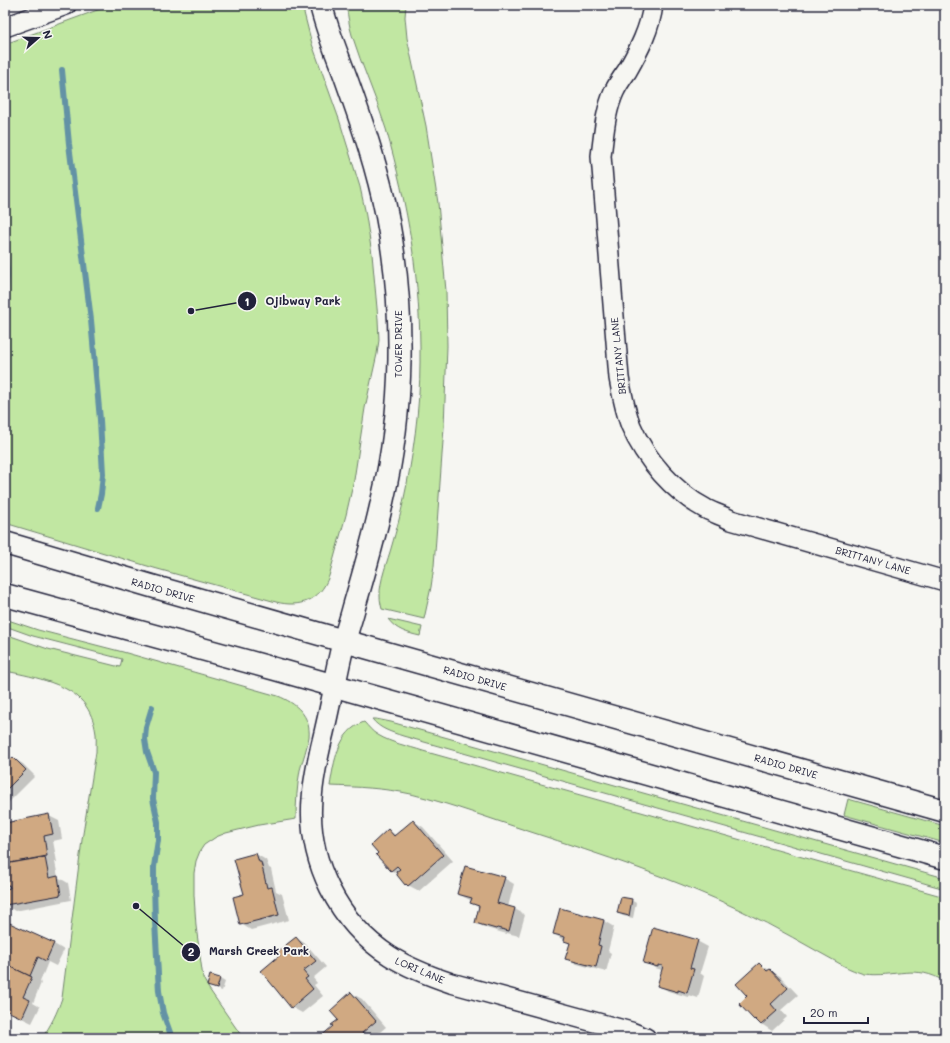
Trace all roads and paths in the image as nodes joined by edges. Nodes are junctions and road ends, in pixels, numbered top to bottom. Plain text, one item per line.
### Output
1 (66, 5) edge
2 (321, 5) edge
3 (653, 5) edge
4 (5, 27) edge
5 (5, 543) edge
6 (945, 581) edge
7 (5, 595) edge
8 (344, 642) junction
9 (334, 686) junction
10 (945, 811) edge
11 (945, 858) edge
12 (646, 1038) edge

1 - 4 street
2 - 8 main road, TOWER DRIVE
3 - 6 street, BRITTANY LANE
5 - 8 main road, RADIO DRIVE
7 - 9 main road
8 - 9 main road, TOWER DRIVE
8 - 10 main road, RADIO DRIVE
9 - 11 main road
9 - 12 street, LORI LANE

